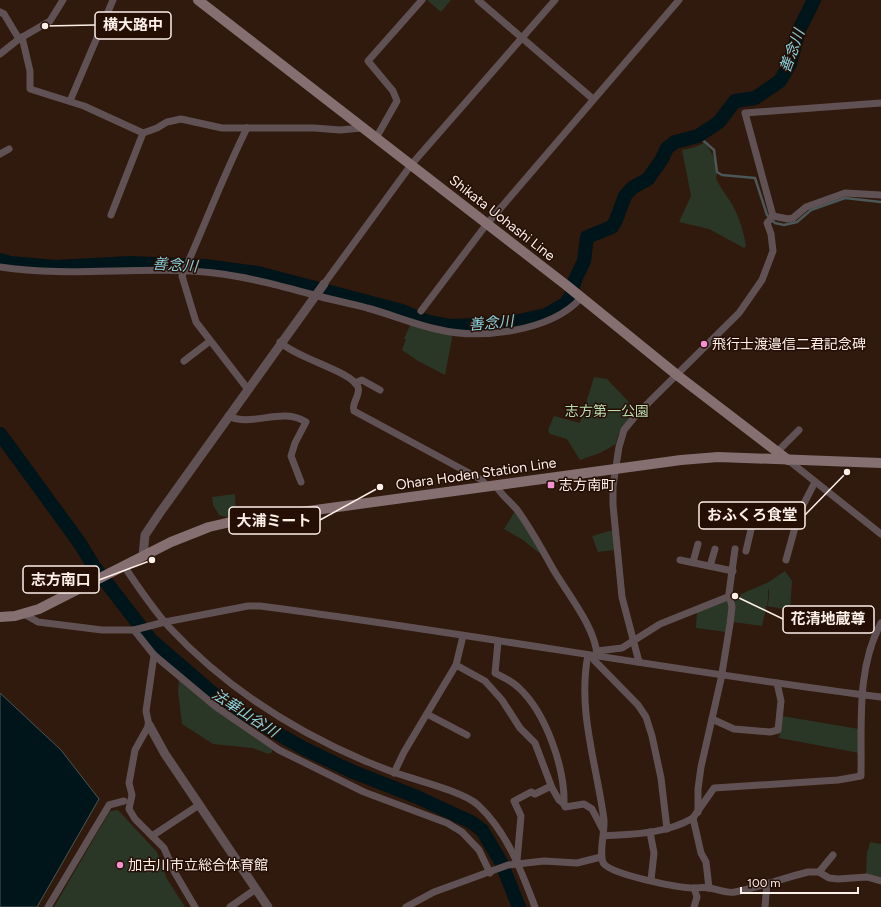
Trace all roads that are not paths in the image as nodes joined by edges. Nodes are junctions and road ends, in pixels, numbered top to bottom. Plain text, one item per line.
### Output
1 (63, 0) edge
2 (112, 0) edge
3 (198, 0) edge
4 (422, 0) edge
5 (478, 0) edge
6 (555, 0) edge
7 (678, 0) edge
8 (0, 12) edge
9 (21, 38) junction
10 (522, 38) junction
11 (0, 54) edge
12 (593, 99) junction
13 (70, 102) junction
14 (881, 103) edge
15 (247, 128) junction
16 (362, 128) junction
17 (143, 133) junction
18 (376, 138) junction
19 (9, 149) dead end
20 (0, 154) edge
21 (411, 165) junction
22 (881, 195) edge
23 (111, 215) dead end
24 (773, 216) junction
25 (486, 225) junction
26 (0, 267) edge
27 (184, 270) junction
28 (324, 284) joint
29 (315, 296) junction
30 (579, 296) junction
31 (421, 311) dead end
32 (210, 341) junction
33 (280, 342) junction
34 (184, 361) dead end
35 (677, 375) junction
36 (355, 383) junction
37 (248, 388) junction
38 (380, 390) dead end
39 (228, 416) junction
40 (799, 430) dead end
41 (779, 453) junction
42 (788, 460) junction
43 (881, 463) edge
44 (615, 469) junction
45 (300, 482) dead end
46 (815, 482) junction
47 (491, 486) junction
48 (753, 521) dead end
49 (881, 534) edge
50 (698, 544) dead end
51 (715, 549) dead end
52 (735, 549) dead end
53 (746, 551) dead end
54 (143, 556) junction
55 (680, 560) dead end
56 (786, 560) dead end
57 (693, 562) junction
58 (710, 566) junction
59 (122, 567) junction
60 (733, 571) junction
61 (730, 596) junction
62 (24, 614) junction
63 (0, 617) edge
64 (165, 622) junction
65 (881, 623) edge
66 (134, 630) junction
67 (463, 636) junction
68 (633, 639) junction
69 (498, 642) junction
70 (154, 654) junction
71 (594, 654) junction
72 (639, 662) junction
73 (456, 665) junction
74 (721, 674) junction
75 (776, 683) junction
76 (862, 695) junction
77 (881, 697) edge
78 (427, 714) junction
79 (712, 719) junction
80 (149, 725) junction
81 (467, 735) dead end
82 (394, 772) junction
83 (551, 786) junction
84 (124, 801) dead end
85 (564, 804) junction
86 (200, 805) junction
87 (698, 812) junction
88 (693, 818) junction
89 (667, 829) junction
90 (650, 832) junction
91 (604, 834) junction
92 (152, 836) junction
93 (832, 855) dead end
94 (601, 857) junction
95 (517, 863) junction
96 (819, 872) junction
97 (490, 873) junction
98 (651, 880) junction
99 (881, 881) edge
100 (767, 883) junction
101 (694, 888) junction
102 (709, 888) junction
103 (256, 889) junction
104 (48, 907) edge
105 (195, 907) edge
106 (230, 907) edge
107 (268, 907) edge
108 (406, 907) edge
109 (535, 907) edge
110 (694, 907) edge
111 (765, 907) edge

1 - 9 street
2 - 13 street
3 - 16 main road, Shikata Uohashi Line
4 - 18 street
5 - 10 street
6 - 10 street
7 - 12 street
8 - 9 street
9 - 11 street
9 - 13 street
10 - 12 street
10 - 21 street
12 - 25 street
13 - 17 street
14 - 24 street
15 - 16 street
15 - 17 street
15 - 27 street
16 - 18 main road, Shikata Uohashi Line
17 - 23 street
18 - 21 main road, Shikata Uohashi Line
19 - 20 street
21 - 25 main road, Shikata Uohashi Line
21 - 28 street
22 - 24 street
24 - 35 street
25 - 30 main road, Shikata Uohashi Line
25 - 31 street
26 - 27 street
27 - 29 street
27 - 32 street
28 - 29 street
29 - 30 street
29 - 33 street
30 - 35 main road, Shikata Uohashi Line
32 - 34 street
32 - 37 street
33 - 36 street
33 - 37 street
35 - 41 main road, Shikata Uohashi Line
35 - 44 street
36 - 38 street
36 - 47 street
37 - 39 street
39 - 45 street
39 - 54 street
40 - 41 street
41 - 42 main road, Shikata Uohashi Line
42 - 43 main road, Ohara Hoden Station Line
42 - 44 main road, Ohara Hoden Station Line
42 - 46 street
44 - 47 main road, Ohara Hoden Station Line
44 - 68 street
46 - 49 street
46 - 56 street
47 - 54 main road, Ohara Hoden Station Line
47 - 71 street
48 - 53 street
50 - 57 street
51 - 58 street
52 - 60 street
54 - 59 main road, Ohara Hoden Station Line
55 - 57 street
57 - 58 street
58 - 60 street
59 - 62 main road, Ohara Hoden Station Line
59 - 64 street
60 - 61 street
61 - 68 street
61 - 74 street
62 - 63 main road, Ohara Hoden Station Line
62 - 66 street
64 - 66 street
64 - 67 street
64 - 82 street
65 - 76 street
66 - 70 street
67 - 69 street
67 - 73 street
68 - 71 street
68 - 72 street
69 - 71 street
69 - 85 street
70 - 80 street
70 - 97 street
71 - 72 street
71 - 89 street
71 - 91 street
72 - 74 street
73 - 78 street
73 - 83 street
74 - 75 street
74 - 79 street
75 - 76 street
75 - 79 street
76 - 77 street
76 - 87 street
78 - 81 street
78 - 82 street
79 - 87 street
80 - 86 street
80 - 92 street
82 - 95 street
83 - 85 street
83 - 95 street
84 - 104 street
85 - 91 street
86 - 92 street
86 - 103 street
87 - 88 street
88 - 89 street
88 - 102 street
89 - 90 street
90 - 91 street
90 - 98 street
91 - 94 street
92 - 105 street
93 - 96 street
94 - 95 street
94 - 98 street
95 - 97 street
95 - 109 street
96 - 99 street
96 - 100 street
97 - 108 street
98 - 101 street
100 - 102 street
100 - 111 street
101 - 102 street
101 - 110 street
103 - 106 street
103 - 107 street

